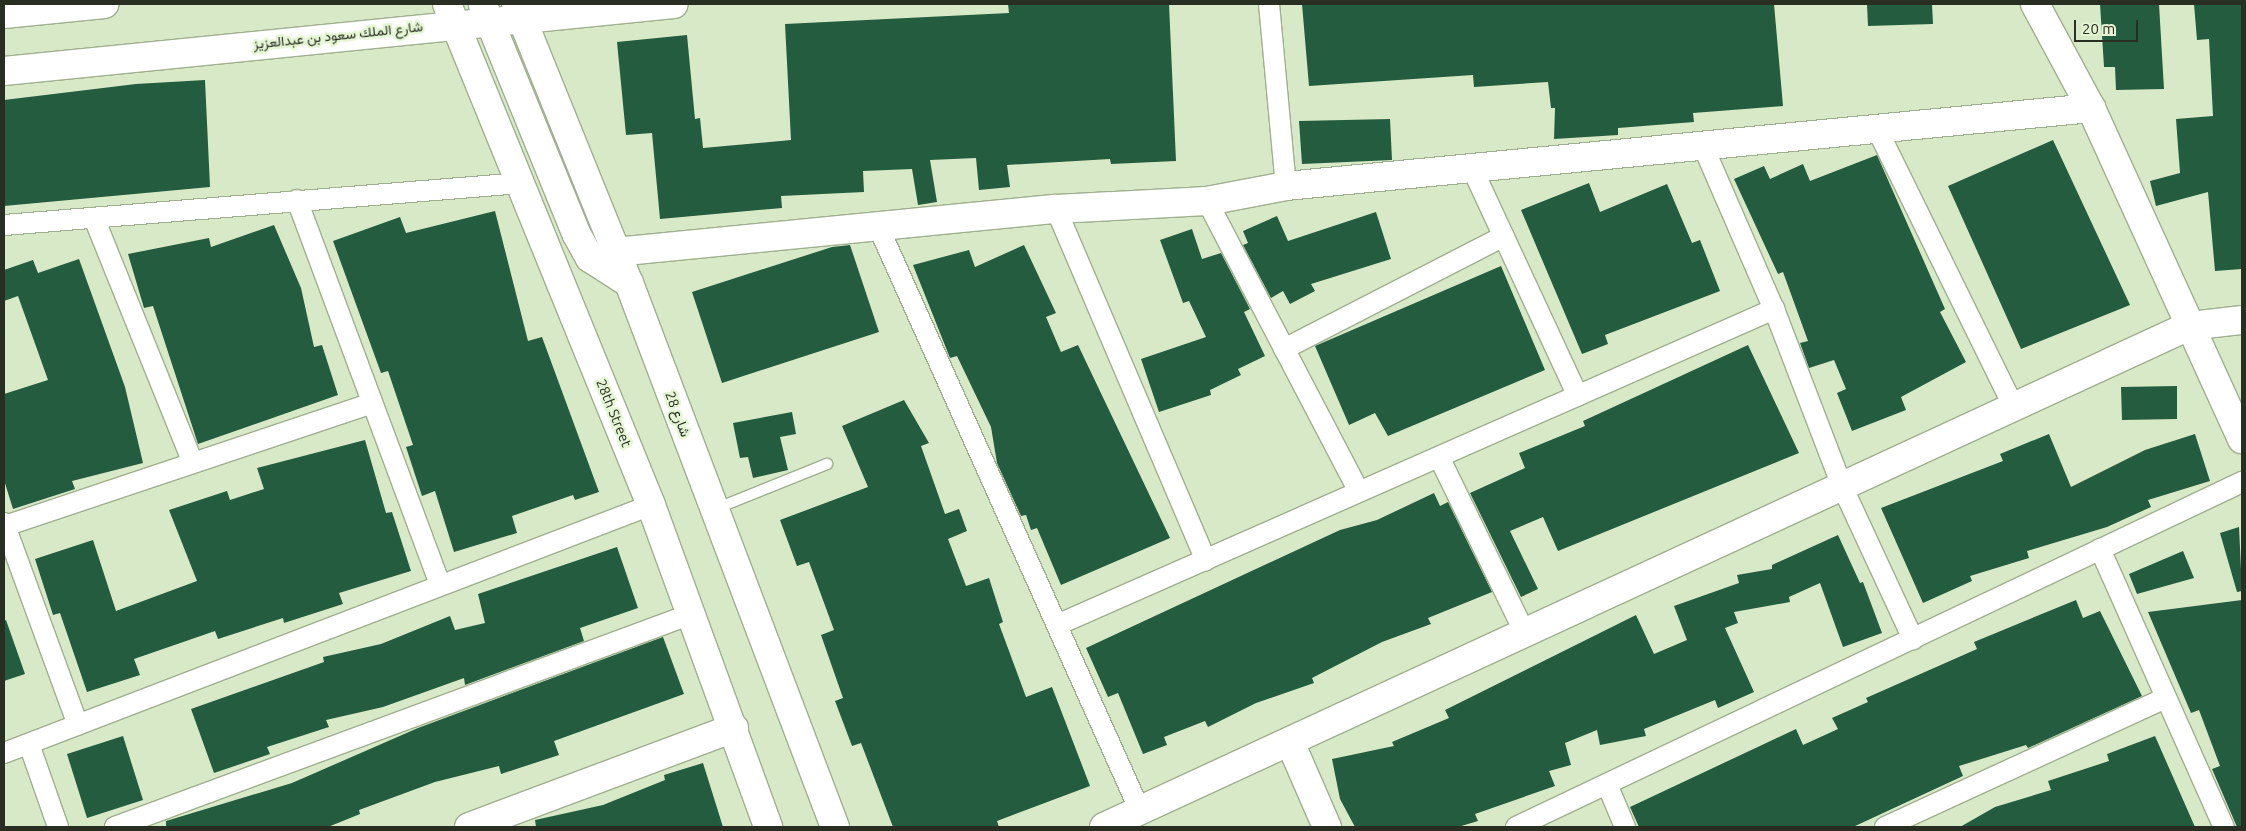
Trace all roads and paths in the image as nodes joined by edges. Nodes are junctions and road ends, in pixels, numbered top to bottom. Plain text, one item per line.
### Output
1 (95, 4) edge
2 (674, 4) edge
3 (1269, 4) edge
4 (2035, 4) edge
5 (519, 11) edge
6 (487, 12) edge
7 (452, 13) edge
8 (4, 14) edge
9 (4, 71) edge
10 (2091, 108) junction
11 (1877, 129) junction
12 (1703, 146) junction
13 (1472, 168) junction
14 (522, 183) junction
15 (1286, 186) junction
16 (296, 200) junction
17 (1207, 202) junction
18 (1056, 209) junction
19 (94, 218) junction
20 (4, 225) edge
21 (878, 226) junction
22 (1504, 236) junction
23 (615, 252) junction
24 (629, 283) junction
25 (1774, 310) junction
26 (2242, 320) edge
27 (2189, 326) junction
28 (1284, 349) junction
29 (1578, 396) junction
30 (372, 403) junction
31 (2014, 407) junction
32 (2242, 440) edge
33 (1439, 457) junction
34 (193, 463) junction
35 (826, 464) dead end
36 (2242, 482) edge
37 (1842, 486) junction
38 (1359, 492) junction
39 (651, 505) junction
40 (714, 509) junction
41 (4, 524) edge
42 (2100, 550) junction
43 (1206, 560) junction
44 (440, 586) junction
45 (692, 614) junction
46 (1056, 625) junction
47 (1524, 633) junction
48 (1913, 639) junction
49 (2166, 698) junction
50 (78, 725) junction
51 (734, 728) junction
52 (1290, 742) junction
53 (29, 744) junction
54 (4, 753) edge
55 (1607, 784) junction
56 (1140, 811) junction
57 (58, 827) edge
58 (115, 827) edge
59 (469, 827) edge
60 (768, 827) edge
61 (836, 827) edge
62 (1104, 827) edge
63 (1327, 827) edge
64 (1516, 827) edge
65 (1625, 827) edge
66 (1885, 827) edge
67 (2224, 827) edge

1 - 8 street
2 - 5 street, شارع الملك سعود بن عبدالعزيز
3 - 15 street
4 - 10 street
5 - 6 street, شارع الملك سعود بن عبدالعزيز
5 - 23 street, شارع 28
6 - 7 street, شارع الملك سعود بن عبدالعزيز
6 - 24 street
7 - 9 street, شارع الملك سعود بن عبدالعزيز
7 - 14 street, 28th Street
10 - 11 street
10 - 27 street
11 - 12 street
11 - 31 street
12 - 13 street
12 - 25 street
13 - 15 street
13 - 22 street
14 - 16 street
14 - 39 street, 28th Street
15 - 17 street
16 - 19 street
16 - 30 street
17 - 18 street
17 - 28 street
18 - 21 street
18 - 43 street
19 - 20 street
19 - 34 street
21 - 23 street
21 - 46 street
22 - 28 street
22 - 29 street
23 - 24 street, شارع 28
24 - 40 street, شارع 28
25 - 29 street
25 - 37 street
26 - 27 street
27 - 31 street
27 - 32 street
28 - 38 street
29 - 33 street
30 - 34 street
30 - 44 street
31 - 37 street
33 - 38 street
33 - 47 street
34 - 41 street
35 - 40 lane
36 - 42 street
37 - 47 street
37 - 48 street
38 - 43 street
39 - 44 street
39 - 45 street, 28th Street
40 - 61 street, شارع 28
41 - 50 street
42 - 48 street
42 - 49 street
43 - 46 street
44 - 50 street
45 - 51 street, 28th Street
45 - 58 street
46 - 56 street
47 - 52 street
48 - 55 street
49 - 66 street
49 - 67 street
50 - 53 street
51 - 59 street
51 - 60 street, 28th Street
52 - 56 street
52 - 63 street
53 - 54 street
53 - 57 street
55 - 64 street
55 - 65 street
56 - 62 street

